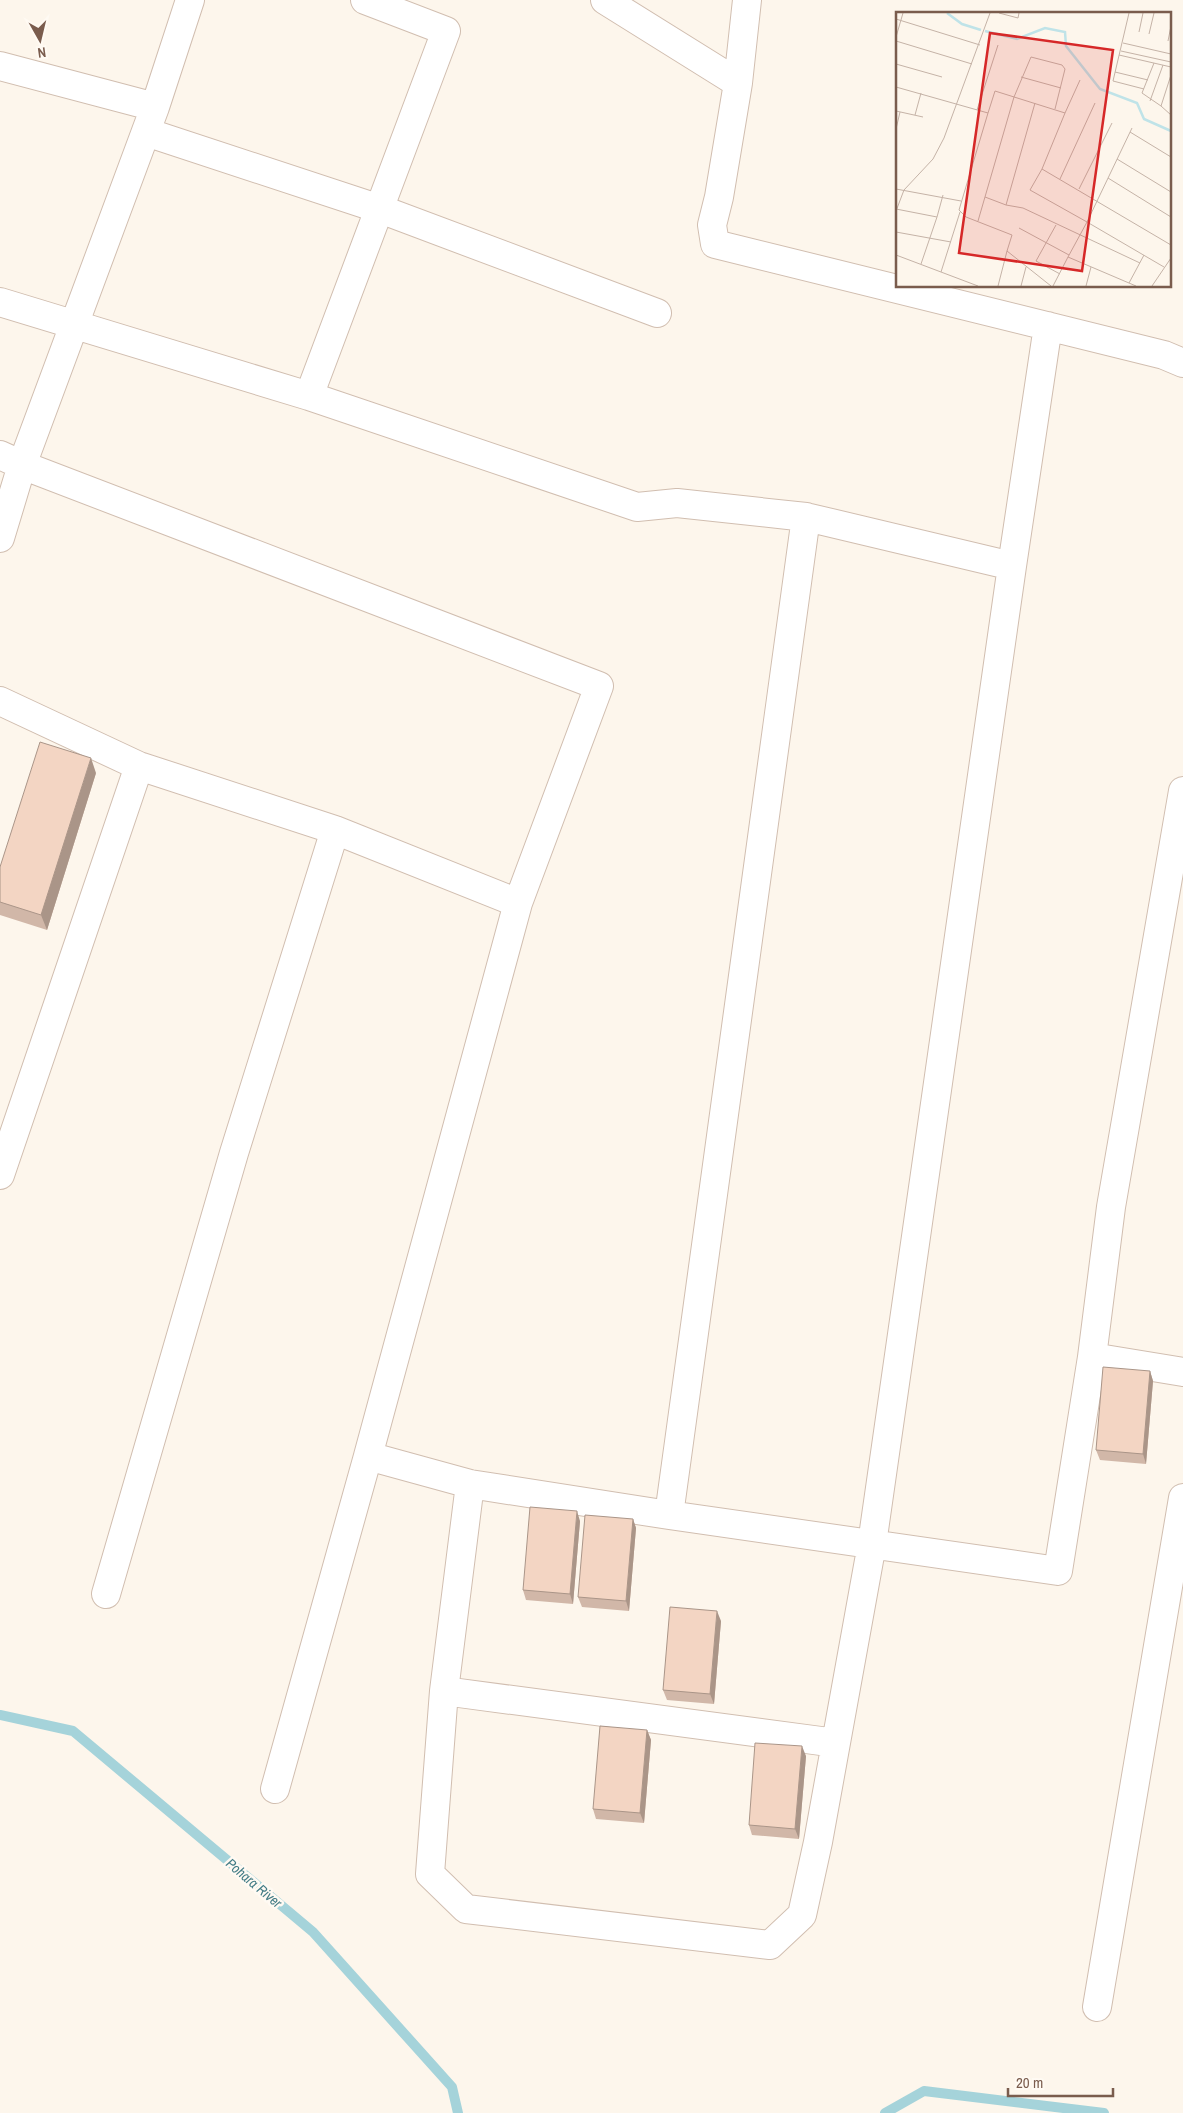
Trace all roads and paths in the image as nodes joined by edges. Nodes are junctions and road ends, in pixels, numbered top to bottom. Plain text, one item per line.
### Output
1 (190, 0) edge
2 (365, 0) edge
3 (605, 0) edge
4 (747, 0) edge
5 (0, 66) edge
6 (738, 83) junction
7 (150, 120) junction
8 (380, 210) junction
9 (0, 302) edge
10 (657, 313) dead end
11 (75, 324) junction
12 (1048, 326) junction
13 (1183, 363) edge
14 (309, 396) junction
15 (11, 460) edge
16 (806, 517) junction
17 (0, 538) edge
18 (1012, 566) junction
19 (0, 700) edge
20 (139, 766) junction
21 (1183, 791) edge
22 (335, 830) junction
23 (518, 903) junction
24 (0, 1175) edge
25 (1092, 1357) junction
26 (1183, 1372) edge
27 (368, 1456) junction
28 (470, 1484) junction
29 (1183, 1498) edge
30 (669, 1515) junction
31 (872, 1544) junction
32 (106, 1594) dead end
33 (444, 1691) junction
34 (836, 1743) junction
35 (275, 1789) dead end
36 (1096, 2008) dead end

1 - 7 street
2 - 8 street
3 - 6 street
4 - 6 street
5 - 7 street
6 - 12 street
7 - 8 street
7 - 11 street
8 - 10 street
8 - 14 street
9 - 11 street
11 - 14 street
11 - 15 street
12 - 13 street
12 - 18 street
14 - 16 street
15 - 17 street
15 - 23 street
16 - 18 street
16 - 30 street
18 - 31 street
19 - 20 street
20 - 22 street
20 - 24 street
21 - 25 street
22 - 23 street
22 - 32 street
23 - 27 street
25 - 26 street
25 - 31 street
27 - 28 street
27 - 35 street
28 - 30 street
28 - 33 street
29 - 36 street
30 - 31 street
31 - 34 street
33 - 34 street
33 - 34 street

